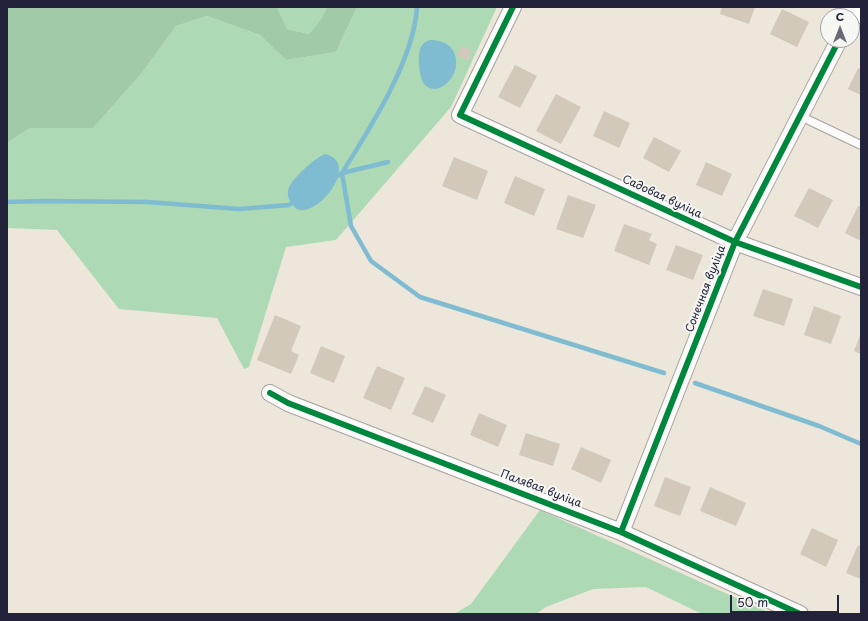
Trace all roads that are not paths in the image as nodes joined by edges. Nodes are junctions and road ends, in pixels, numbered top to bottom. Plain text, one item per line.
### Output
1 (513, 7) edge
2 (835, 48) edge
3 (800, 116) junction
4 (861, 145) edge
5 (735, 242) junction
6 (861, 287) edge
7 (270, 393) dead end
8 (621, 532) junction
9 (800, 614) edge

1 - 5 street, Садовая вуліца
2 - 3 street, Сонечная вуліца
3 - 4 lane
3 - 5 street, Сонечная вуліца
5 - 6 street, Садовая вуліца
5 - 8 street, Сонечная вуліца
7 - 8 street, Палявая вуліца
8 - 9 street, Палявая вуліца

